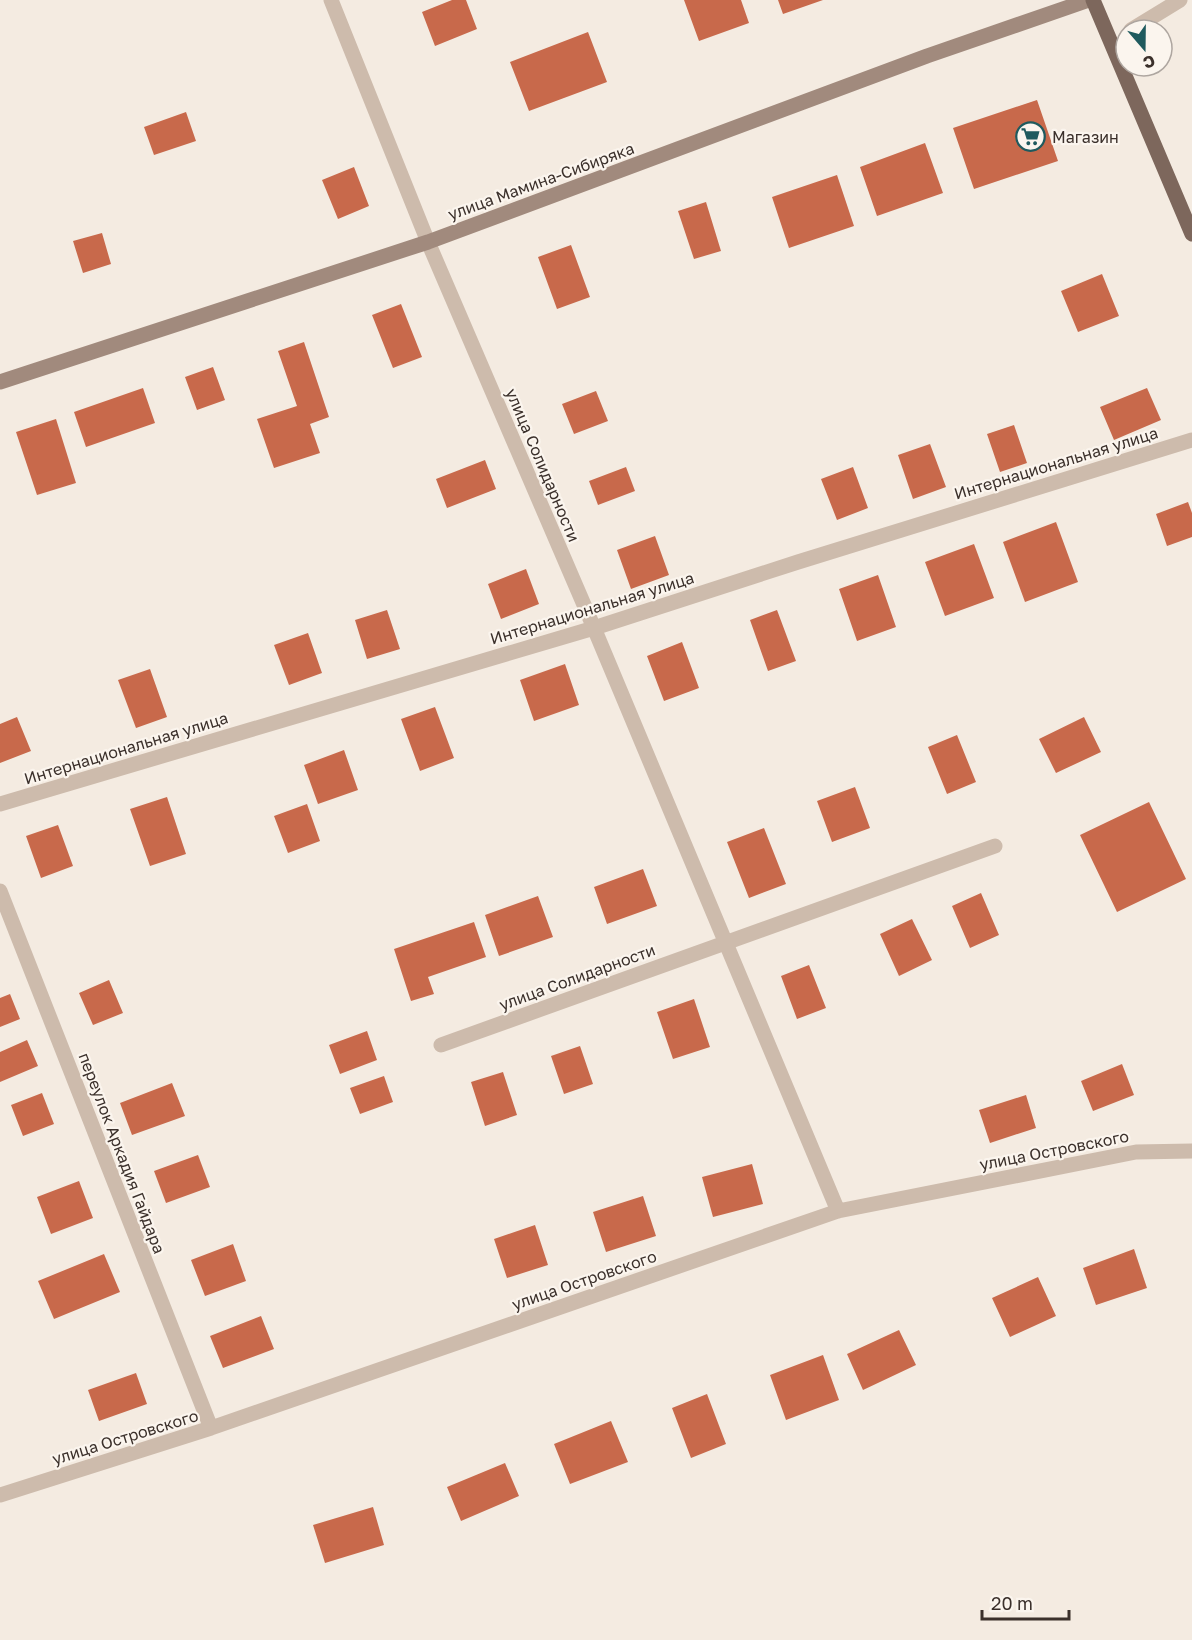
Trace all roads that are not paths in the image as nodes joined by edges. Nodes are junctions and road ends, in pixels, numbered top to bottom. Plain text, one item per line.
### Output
1 (331, 0) edge
2 (1091, 0) edge
3 (1180, 0) edge
4 (1151, 18) edge
5 (1114, 40) edge
6 (1111, 42) junction
7 (1192, 234) edge
8 (428, 242) junction
9 (0, 382) edge
10 (1192, 440) edge
11 (594, 628) junction
12 (0, 804) edge
13 (995, 846) dead end
14 (0, 891) edge
15 (726, 942) junction
16 (441, 1045) dead end
17 (1192, 1151) edge
18 (838, 1211) junction
19 (211, 1428) junction
20 (0, 1495) edge

1 - 8 street, улица Солидарности
2 - 6 main road
2 - 8 street, улица Мамина-Сибиряка
3 - 4 street
5 - 6 street
6 - 7 main road
8 - 9 street, улица Мамина-Сибиряка
8 - 11 street, улица Солидарности
10 - 11 street, Интернациональная улица
11 - 12 street, Интернациональная улица
11 - 15 street, улица Солидарности
13 - 15 street, улица Солидарности
14 - 19 street, переулок Аркадия Гайдара
15 - 16 street, улица Солидарности
15 - 18 street, улица Солидарности
17 - 18 street, улица Островского
18 - 19 street, улица Островского
19 - 20 street, улица Островского

